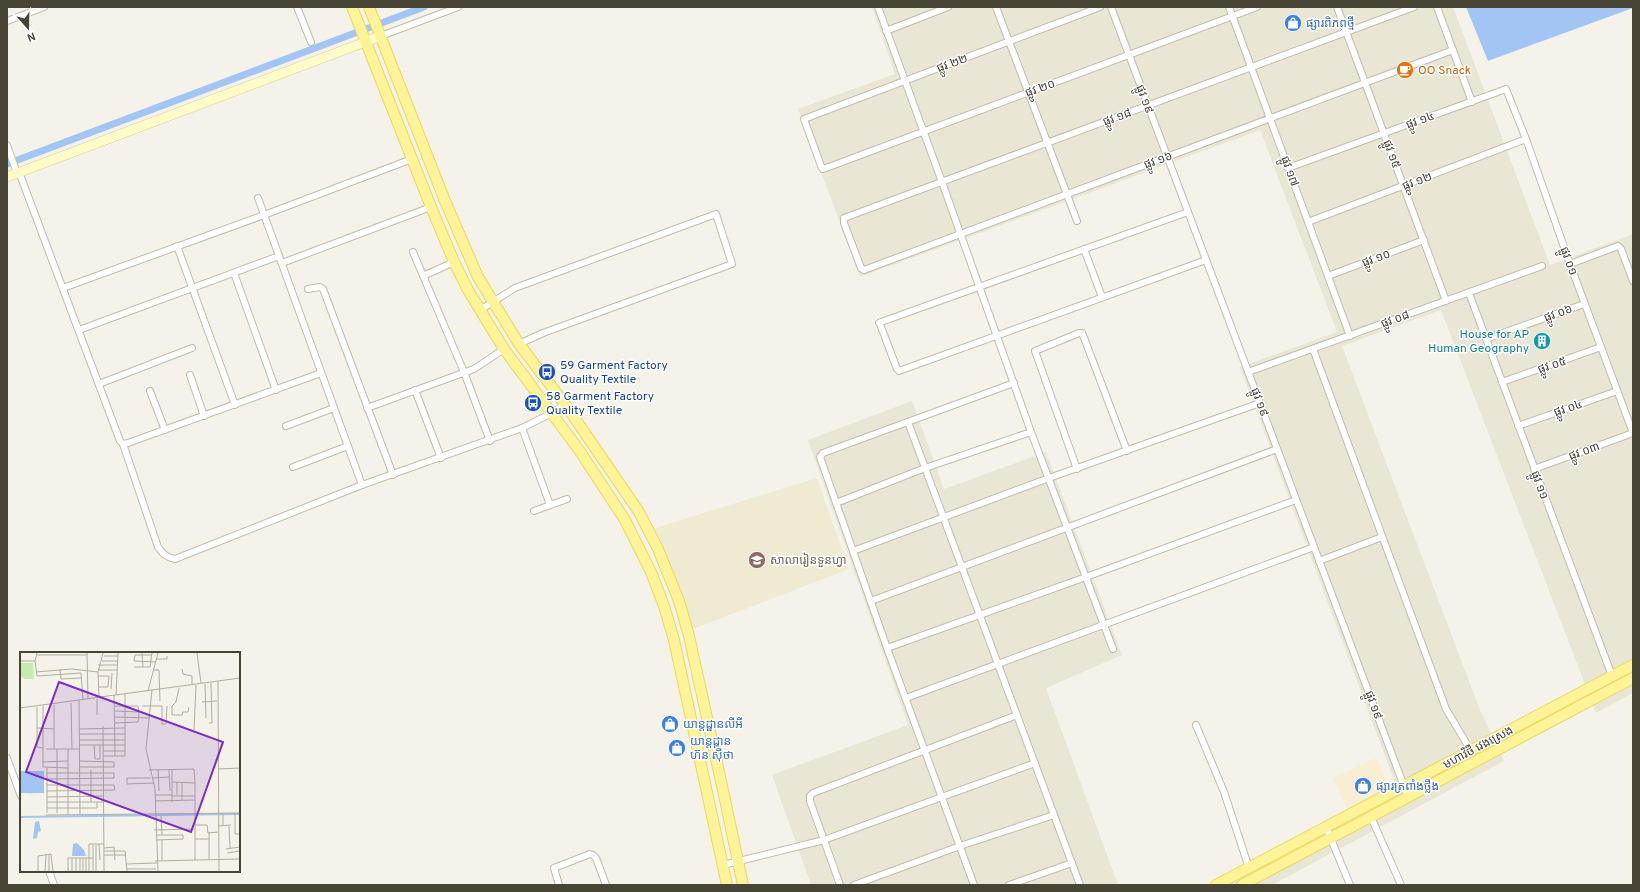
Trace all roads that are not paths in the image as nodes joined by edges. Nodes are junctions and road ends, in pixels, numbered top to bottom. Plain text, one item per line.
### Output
1 (44, 7) edge
2 (297, 7) edge
3 (352, 7) edge
4 (369, 7) edge
5 (458, 7) edge
6 (878, 7) edge
7 (948, 7) edge
8 (996, 7) edge
9 (1100, 7) edge
10 (1111, 7) edge
11 (1229, 7) edge
12 (1256, 7) edge
13 (1337, 7) edge
14 (1414, 7) edge
15 (1437, 7) edge
16 (1232, 16) junction
17 (7, 22) edge
18 (377, 28) junction
19 (886, 31) junction
20 (1347, 32) junction
21 (363, 34) junction
22 (311, 42) dead end
23 (1009, 42) junction
24 (1453, 50) junction
25 (1129, 55) junction
26 (1251, 67) junction
27 (904, 81) junction
28 (1366, 83) junction
29 (1506, 89) joint
30 (1028, 92) junction
31 (1472, 102) junction
32 (1148, 105) junction
33 (1270, 118) junction
34 (923, 132) junction
35 (1384, 133) junction
36 (1526, 139) junction
37 (1047, 142) junction
38 (7, 145) edge
39 (1167, 157) junction
40 (412, 159) junction
41 (16, 168) junction
42 (1288, 168) junction
43 (823, 169) joint
44 (7, 177) edge
45 (942, 182) junction
46 (1404, 186) junction
47 (1067, 194) junction
48 (258, 198) dead end
49 (431, 207) junction
50 (1188, 212) junction
51 (264, 215) junction
52 (1077, 221) dead end
53 (1308, 222) junction
54 (961, 234) junction
55 (1424, 240) junction
56 (178, 246) junction
57 (1084, 249) junction
58 (413, 252) dead end
59 (281, 260) junction
60 (1206, 260) junction
61 (454, 262) junction
62 (1570, 264) junction
63 (1542, 266) dead end
64 (864, 270) joint
65 (234, 273) junction
66 (423, 276) junction
67 (1328, 276) junction
68 (1633, 281) edge
69 (979, 286) junction
70 (63, 288) junction
71 (193, 288) junction
72 (308, 289) dead end
73 (1469, 293) junction
74 (1102, 297) junction
75 (1446, 301) junction
76 (493, 302) junction
77 (1584, 304) junction
78 (480, 310) junction
79 (79, 330) junction
80 (996, 334) junction
81 (1350, 336) junction
82 (1486, 339) junction
83 (519, 344) junction
84 (192, 348) dead end
85 (1601, 348) junction
86 (504, 349) junction
87 (1312, 349) junction
88 (464, 372) junction
89 (1248, 372) junction
90 (321, 373) junction
91 (190, 375) dead end
92 (1502, 382) junction
93 (1014, 383) junction
94 (99, 384) junction
95 (276, 390) junction
96 (415, 390) junction
97 (150, 391) dead end
98 (1617, 391) junction
99 (1260, 403) junction
100 (565, 404) junction
101 (235, 405) junction
102 (334, 408) junction
103 (367, 408) junction
104 (552, 413) junction
105 (204, 416) junction
106 (908, 422) junction
107 (286, 426) dead end
108 (1518, 426) junction
109 (522, 428) junction
110 (165, 430) junction
111 (1032, 432) junction
112 (1633, 433) edge
113 (490, 441) junction
114 (123, 444) junction
115 (348, 446) junction
116 (1277, 450) junction
117 (1127, 451) junction
118 (441, 458) junction
119 (293, 466) dead end
120 (925, 468) junction
121 (1077, 469) junction
122 (1534, 469) junction
123 (393, 475) junction
124 (1049, 478) junction
125 (362, 485) junction
126 (567, 499) dead end
127 (1296, 500) junction
128 (836, 503) junction
129 (550, 505) junction
130 (534, 511) dead end
131 (944, 518) junction
132 (1068, 528) junction
133 (1382, 537) junction
134 (1314, 547) junction
135 (658, 549) junction
136 (853, 552) junction
137 (643, 554) junction
138 (1319, 561) junction
139 (961, 566) junction
140 (1086, 578) junction
141 (871, 601) junction
142 (979, 615) junction
143 (683, 617) junction
144 (668, 621) junction
145 (1104, 625) junction
146 (887, 648) junction
147 (1113, 649) dead end
148 (998, 664) junction
149 (1633, 665) edge
150 (1612, 676) junction
151 (1633, 678) edge
152 (906, 698) junction
153 (1017, 715) junction
154 (1196, 725) dead end
155 (924, 750) junction
156 (1471, 751) junction
157 (7, 758) edge
158 (1034, 763) junction
159 (1403, 786) junction
160 (20, 793) edge
161 (942, 797) junction
162 (1408, 797) junction
163 (1054, 814) junction
164 (1371, 817) junction
165 (1326, 827) junction
166 (1331, 838) junction
167 (824, 840) junction
168 (960, 846) junction
169 (738, 862) junction
170 (1072, 863) junction
171 (723, 865) junction
172 (1249, 868) junction
173 (48, 872) edge
174 (54, 885) edge
175 (559, 885) edge
176 (606, 885) edge
177 (727, 885) edge
178 (743, 885) edge
179 (840, 885) edge
180 (854, 885) edge
181 (974, 885) edge
182 (1008, 885) edge
183 (1080, 885) edge
184 (1216, 885) edge
185 (1242, 885) edge
186 (1350, 885) edge
187 (1401, 885) edge

1 - 17 street
2 - 22 street
3 - 21 main road
4 - 18 main road
5 - 18 street
6 - 19 street
7 - 19 street
8 - 23 street
9 - 23 street, ផ្លូវ ២២
10 - 25 street, ផ្លូវ ១៩
11 - 16 street, ផ្លូវ ១៧
12 - 16 street, ផ្លូវ ២០
13 - 20 street, ផ្លូវ ១៥
14 - 20 street, ផ្លូវ ១៨
15 - 24 street
16 - 25 street, ផ្លូវ ២០
16 - 26 street, ផ្លូវ ១៧
18 - 21 street
18 - 76 main road
19 - 27 street
20 - 26 street, ផ្លូវ ១៨
20 - 28 street, ផ្លូវ ១៥
21 - 40 main road
21 - 41 street
23 - 27 street, ផ្លូវ ២២
23 - 30 street
24 - 28 street, ផ្លូវ ១៦
24 - 31 street
25 - 30 street, ផ្លូវ ២០
25 - 32 street, ផ្លូវ ១៩
26 - 32 street, ផ្លូវ ១៨
26 - 33 street, ផ្លូវ ១៧
27 - 34 street
27 - 43 street, ផ្លូវ ២២
28 - 33 street, ផ្លូវ ១៦
28 - 35 street, ផ្លូវ ១៥
29 - 31 street, ផ្លូវ ១៤
29 - 36 street, ផ្លូវ ០១
30 - 34 street, ផ្លូវ ២០
30 - 37 street
31 - 35 street, ផ្លូវ ១៤
32 - 37 street, ផ្លូវ ១៨
32 - 39 street, ផ្លូវ ១៩
33 - 39 street, ផ្លូវ ១៦
33 - 42 street, ផ្លូវ ១៧
34 - 43 street, ផ្លូវ ២០
34 - 45 street
35 - 42 street, ផ្លូវ ១៤
35 - 46 street, ផ្លូវ ១៥
36 - 46 street, ផ្លូវ ១២
36 - 62 street, ផ្លូវ ០១
37 - 45 street, ផ្លូវ ១៨
37 - 47 street
38 - 41 street
39 - 47 street, ផ្លូវ ១៦
39 - 50 street, ផ្លូវ ១៩
40 - 49 main road
40 - 51 street
41 - 44 street
41 - 70 street
42 - 53 street, ផ្លូវ ១៧
45 - 54 street
45 - 64 street, ផ្លូវ ១៨
46 - 53 street, ផ្លូវ ១២
46 - 55 street, ផ្លូវ ១៥
47 - 52 street
47 - 54 street, ផ្លូវ ១៦
48 - 51 street
49 - 59 street
49 - 61 main road
50 - 57 street
50 - 60 street, ផ្លូវ ១៩
51 - 56 street
51 - 59 street
53 - 67 street, ផ្លូវ ១៧
54 - 64 street, ផ្លូវ ១៦
54 - 69 street
55 - 67 street, ផ្លូវ ១០
55 - 75 street, ផ្លូវ ១៥
56 - 70 street
56 - 71 street
57 - 69 street
57 - 74 street
58 - 66 street
59 - 65 street
59 - 90 street
60 - 74 street
60 - 89 street, ផ្លូវ ១៩
61 - 66 street
61 - 78 main road
62 - 68 street
62 - 77 street, ផ្លូវ ០១
63 - 73 street, ផ្លូវ ០៨
65 - 71 street
65 - 95 street
66 - 88 street
67 - 81 street, ផ្លូវ ១៧
69 - 80 street
69 - 80 street
70 - 79 street
71 - 79 street
71 - 101 street
72 - 103 street
73 - 75 street, ផ្លូវ ០៨
73 - 82 street, ផ្លូវ ១១
74 - 80 street
75 - 81 street, ផ្លូវ ០៨
76 - 78 street
76 - 83 main road
76 - 83 street
77 - 82 street, ផ្លូវ ០៦
77 - 85 street, ផ្លូវ ០១
78 - 86 main road
79 - 94 street
80 - 93 street
81 - 87 street, ផ្លូវ ០៨
82 - 92 street, ផ្លូវ ១១
83 - 100 main road
84 - 94 street
85 - 92 street, ផ្លូវ ០៥
85 - 98 street, ផ្លូវ ០១
86 - 88 street
86 - 104 main road
87 - 89 street, ផ្លូវ ០៨
87 - 133 street
88 - 96 street
88 - 113 street
89 - 99 street, ផ្លូវ ១៩
90 - 95 street
90 - 102 street
91 - 105 street
92 - 108 street, ផ្លូវ ១១
93 - 106 street
93 - 111 street
94 - 114 street
95 - 101 street
96 - 103 street
96 - 118 street
97 - 110 street
98 - 108 street, ផ្លូវ ០៤
98 - 112 street, ផ្លូវ ០១
99 - 116 street, ផ្លូវ ១៩
99 - 117 street
100 - 104 street
100 - 135 main road
101 - 105 street
102 - 107 street
102 - 115 street
103 - 123 street
104 - 109 street
104 - 137 main road
105 - 110 street
106 - 120 street
106 - 128 street
108 - 122 street, ផ្លូវ ១១
109 - 113 street
109 - 129 street
110 - 114 street
111 - 120 street
111 - 124 street
112 - 122 street, ផ្លូវ ០៣
113 - 118 street
114 - 125 street
115 - 119 street
115 - 125 street
116 - 127 street, ផ្លូវ ១៩
116 - 132 street
117 - 121 street
117 - 121 street
118 - 123 street
120 - 128 street
120 - 131 street
121 - 124 street
122 - 150 street, ផ្លូវ ១១
123 - 125 street
124 - 131 street
124 - 132 street
126 - 129 street
127 - 134 street, ផ្លូវ ១៩
127 - 140 street
128 - 136 street
129 - 130 street
131 - 136 street
131 - 139 street
132 - 139 street
132 - 140 street
133 - 138 street
133 - 156 street
134 - 138 street, ផ្លូវ ១៩
134 - 145 street
135 - 137 main road
135 - 143 main road
136 - 141 street
137 - 144 main road
138 - 159 street, ផ្លូវ ១៩
139 - 141 street
139 - 142 street
140 - 142 street
140 - 145 street
141 - 146 street
142 - 146 street
142 - 148 street
143 - 144 main road
143 - 169 main road
144 - 171 main road
145 - 147 street
145 - 148 street
146 - 152 street
148 - 152 street
148 - 153 street
149 - 150 main road, មហាវិថី វេងស្រេង
150 - 156 main road, មហាវិថី វេងស្រេង
151 - 162 main road, មហាវិថី វេងស្រេង
152 - 155 street
153 - 155 street
153 - 158 street
154 - 172 street
155 - 161 street
155 - 167 street
156 - 159 main road, មហាវិថី វេងស្រេង
157 - 160 street
158 - 161 street
158 - 163 street
159 - 162 street, ផ្លូវ ១៩
159 - 165 main road, មហាវិថី វេងស្រេង
161 - 167 street
161 - 168 street
162 - 164 main road, មហាវិថី វេងស្រេង
163 - 168 street
163 - 170 street
164 - 166 main road, មហាវិថី វេងស្រេង
164 - 187 street
165 - 166 street
165 - 172 main road, មហាវិថី វេងស្រេង
166 - 185 main road, មហាវិថី វេងស្រេង
166 - 186 street
167 - 169 street
167 - 179 street
168 - 180 street
168 - 181 street
169 - 171 street
169 - 178 main road
170 - 182 street
170 - 183 street
171 - 177 main road
172 - 184 main road, មហាវិថី វេងស្រេង
173 - 174 street
175 - 176 street

